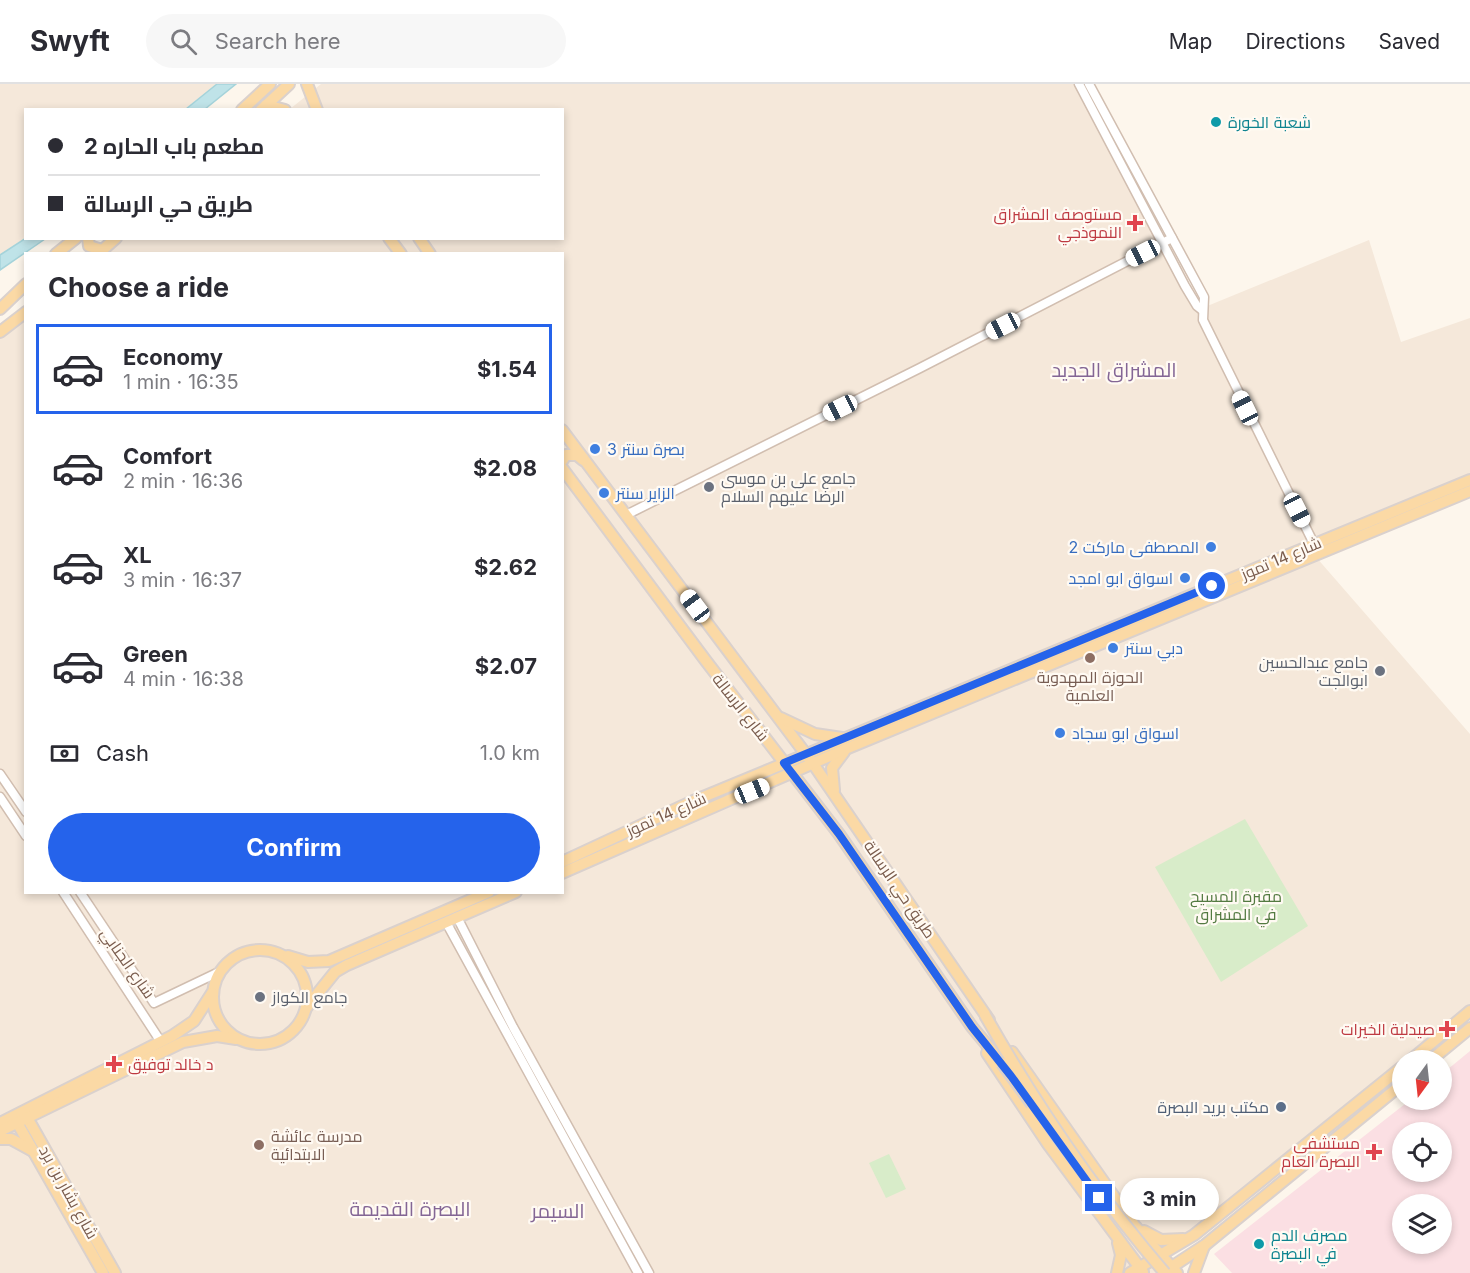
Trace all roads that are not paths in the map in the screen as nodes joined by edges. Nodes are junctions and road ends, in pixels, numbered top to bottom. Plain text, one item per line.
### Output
1 (270, 84) edge
2 (289, 84) edge
3 (307, 84) edge
4 (1079, 84) edge
5 (1089, 84) edge
6 (263, 107) edge
7 (244, 108) edge
8 (316, 108) edge
9 (1172, 238) junction
10 (74, 240) edge
11 (88, 240) edge
12 (114, 240) edge
13 (1162, 243) junction
14 (59, 252) edge
15 (100, 252) edge
16 (24, 286) edge
17 (0, 309) edge
18 (1202, 310) junction
19 (24, 314) edge
20 (0, 332) edge
21 (564, 434) edge
22 (588, 464) junction
23 (564, 468) edge
24 (1470, 480) edge
25 (1470, 491) edge
26 (626, 515) junction
27 (1314, 544) junction
28 (777, 716) junction
29 (761, 732) junction
30 (847, 743) junction
31 (806, 754) junction
32 (784, 763) junction
33 (814, 765) junction
34 (0, 774) edge
35 (793, 774) junction
36 (758, 775) junction
37 (752, 791) junction
38 (836, 796) junction
39 (0, 797) edge
40 (817, 807) junction
41 (24, 809) edge
42 (24, 833) edge
43 (564, 861) edge
44 (564, 872) edge
45 (64, 894) edge
46 (81, 894) edge
47 (484, 894) edge
48 (511, 894) edge
49 (452, 920) junction
50 (281, 954) junction
51 (221, 971) junction
52 (213, 993) junction
53 (306, 1008) junction
54 (1470, 1011) edge
55 (985, 1015) junction
56 (972, 1027) junction
57 (1470, 1028) edge
58 (238, 1039) junction
59 (161, 1042) junction
60 (1423, 1050) edge
61 (1443, 1050) edge
62 (1392, 1075) edge
63 (1392, 1092) edge
64 (48, 1109) junction
65 (21, 1118) junction
66 (0, 1123) edge
67 (0, 1131) edge
68 (0, 1138) edge
69 (38, 1147) junction
70 (1134, 1225) junction
71 (1194, 1235) junction
72 (1115, 1237) junction
73 (1204, 1245) junction
74 (1160, 1255) junction
75 (1138, 1271) edge
76 (1169, 1272) edge
77 (103, 1273) edge
78 (115, 1273) edge
79 (638, 1273) edge
80 (649, 1273) edge
81 (1117, 1273) edge
82 (1155, 1273) edge
83 (1194, 1273) edge

1 - 7 main road
2 - 6 main road
3 - 8 main road
4 - 13 street
5 - 9 street
9 - 13 street
9 - 18 street
10 - 14 main road
11 - 15 main road
12 - 15 main road
13 - 18 street
13 - 26 street
16 - 17 main road
18 - 27 street
19 - 20 main road
21 - 22 main road, شارع الرسالة
22 - 23 main road
22 - 26 main road, شارع الرسالة
23 - 29 main road, شارع الرسالة
24 - 27 main road, شارع 14 تموز
25 - 30 main road, شارع 14 تموز
26 - 28 main road, شارع الرسالة
27 - 30 main road, شارع 14 تموز
28 - 30 main road
28 - 31 main road, شارع الرسالة
29 - 32 main road, شارع الرسالة
29 - 36 main road
30 - 31 main road, شارع 14 تموز
30 - 33 main road, شارع 14 تموز
30 - 38 main road
31 - 32 main road, شارع 14 تموز
31 - 33 main road, شارع الرسالة
32 - 35 main road, شارع الرسالة
32 - 36 main road, شارع 14 تموز
33 - 35 main road, شارع 14 تموز
33 - 38 main road, طريق حي الرسالة
34 - 41 street
35 - 37 main road, شارع 14 تموز
35 - 40 main road, شارع الرسالة
36 - 43 main road, شارع 14 تموز
37 - 40 main road
37 - 44 main road, شارع 14 تموز
38 - 55 main road, طريق حي الرسالة
39 - 42 street
40 - 56 main road, شارع الرسالة
45 - 59 street, شارع الجنابي
46 - 51 street, شارع الجنابي
47 - 50 main road
48 - 49 main road
49 - 53 main road
49 - 79 street
49 - 80 street
50 - 51 main road
50 - 53 main road
51 - 52 main road
52 - 58 main road
52 - 59 main road
53 - 58 main road
54 - 60 main road
55 - 70 main road, طريق حي الرسالة
55 - 76 main road, طريق حي الرسالة, bridge
56 - 72 main road
56 - 82 main road, شارع الرسالة, bridge
57 - 61 main road
58 - 64 main road
59 - 65 main road
62 - 71 main road
63 - 73 main road
64 - 65 main road
64 - 69 main road
65 - 66 main road
65 - 67 main road
65 - 69 main road, شارع بشار بن برد
68 - 69 main road
69 - 77 main road, شارع بشار بن برد
69 - 78 main road, شارع بشار بن برد
70 - 71 main road
70 - 74 main road, طريق حي الرسالة
71 - 74 main road
72 - 75 main road
72 - 81 main road
73 - 76 main road
73 - 83 main road
74 - 75 main road
74 - 76 main road, طريق حي الرسالة

